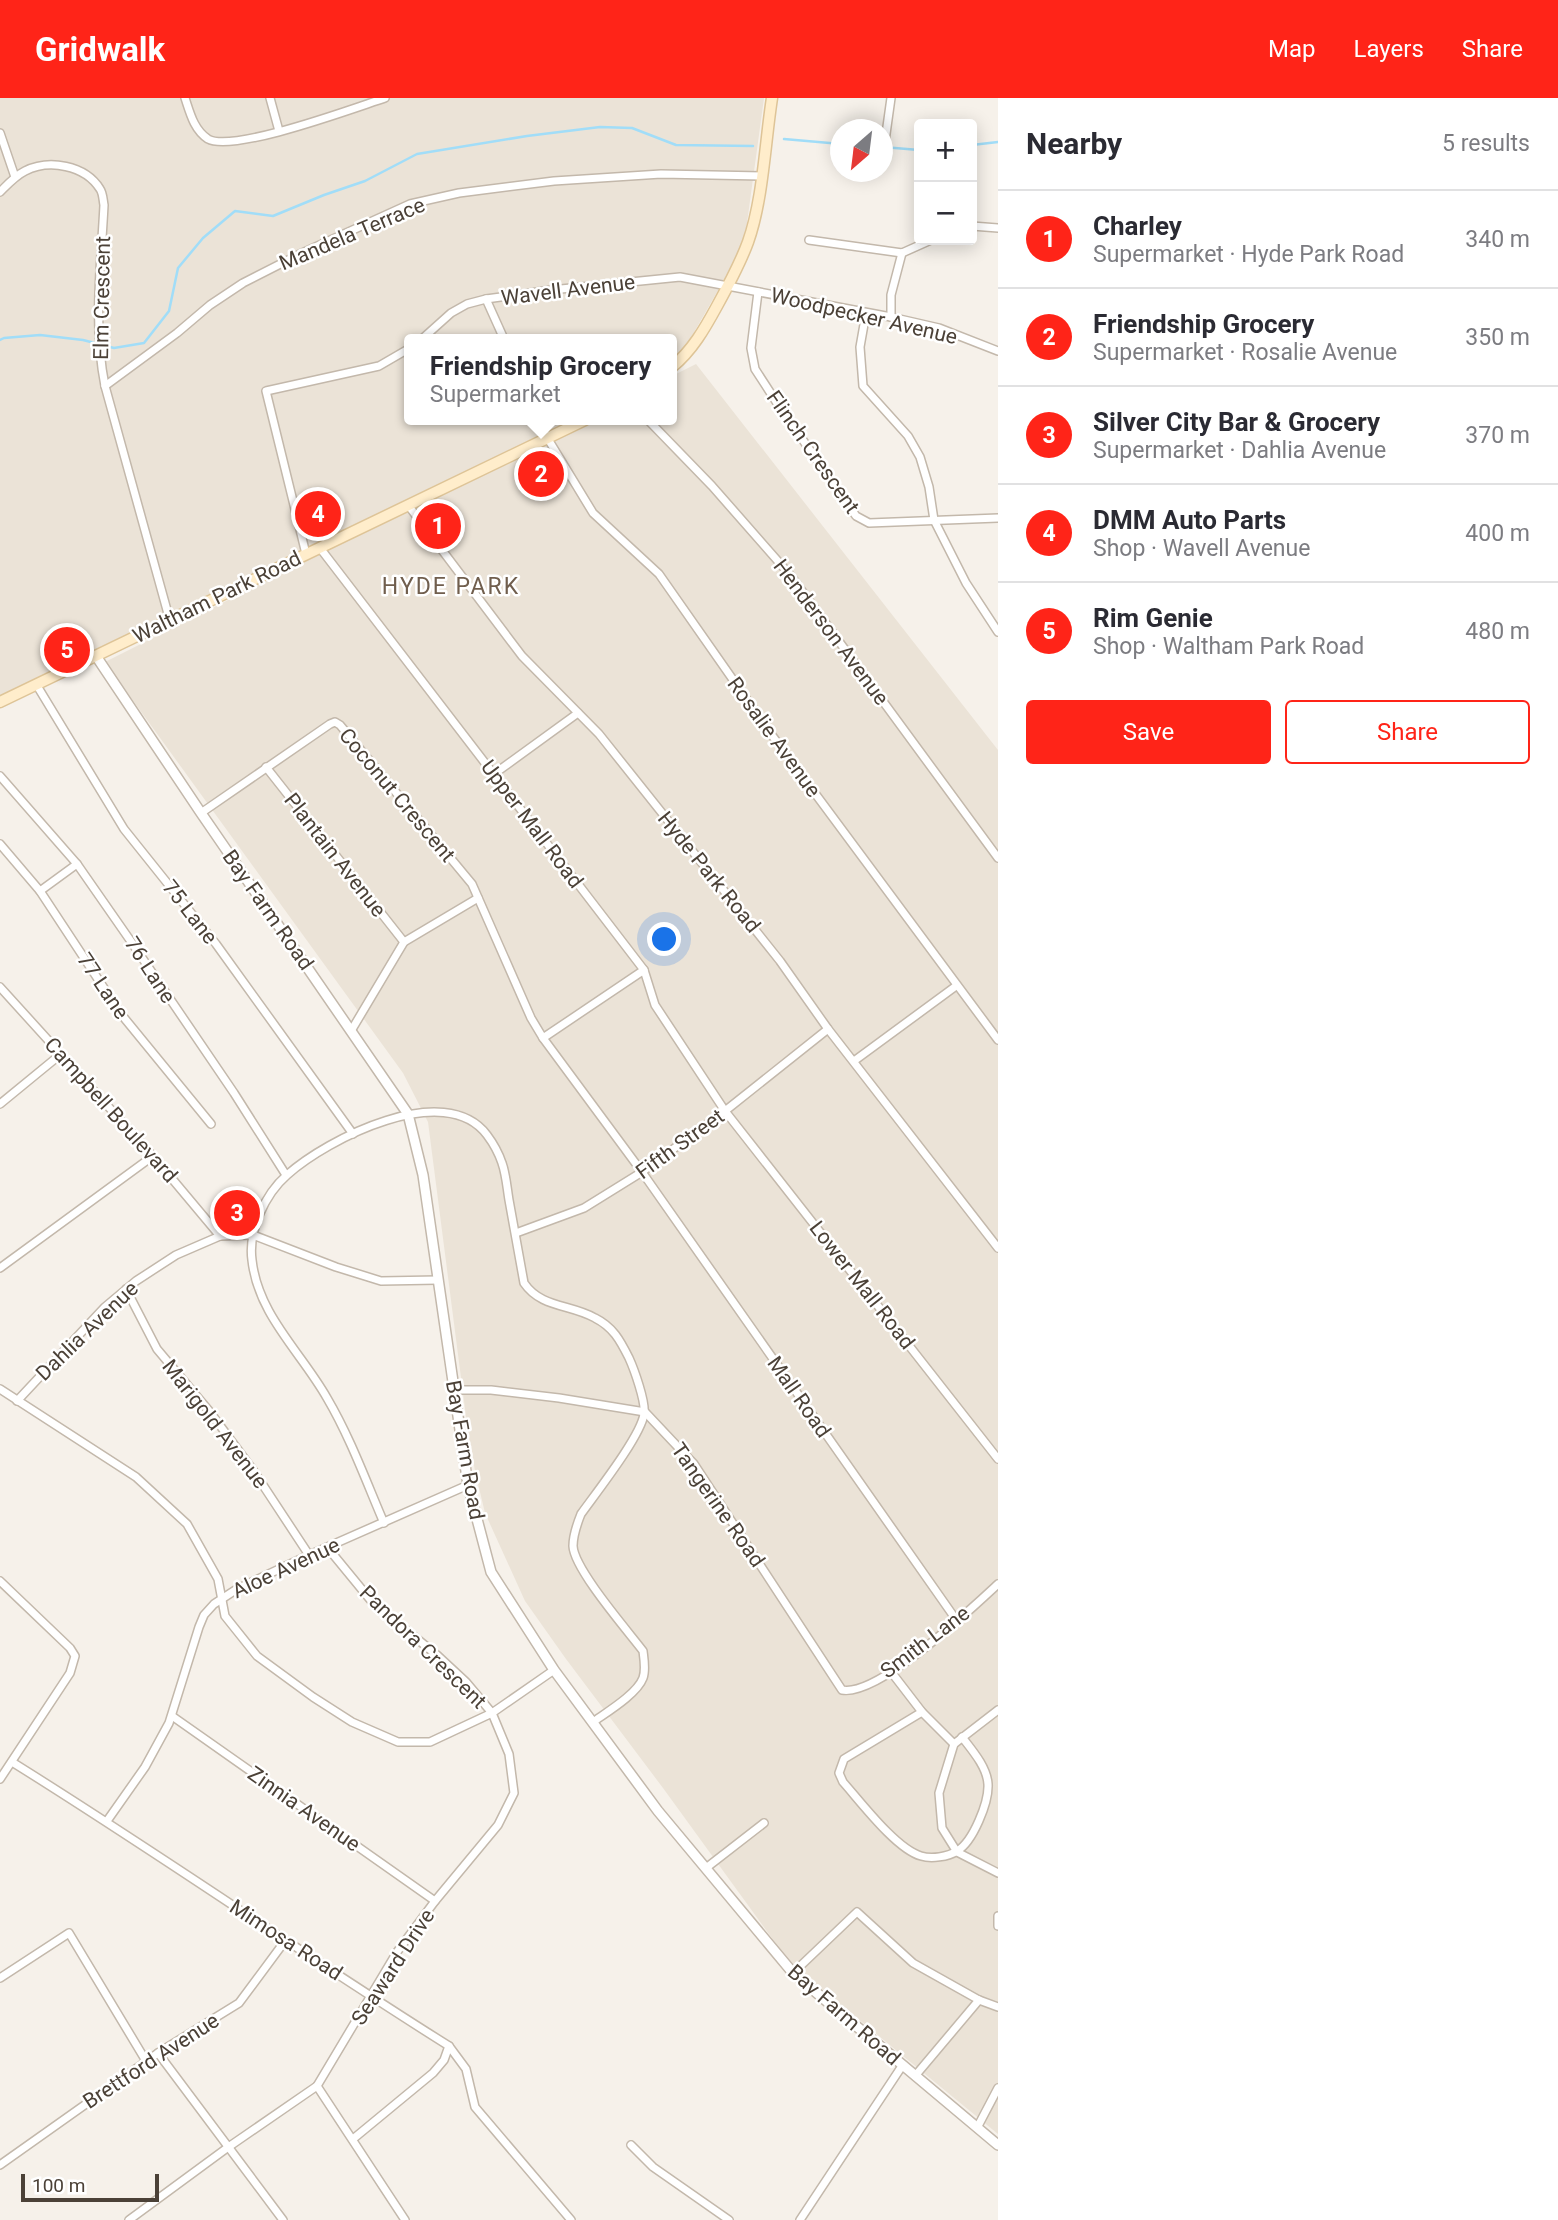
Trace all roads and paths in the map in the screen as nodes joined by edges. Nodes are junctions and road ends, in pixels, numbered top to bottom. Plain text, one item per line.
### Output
1 (185, 98) edge
2 (270, 98) edge
3 (384, 98) edge
4 (772, 98) edge
5 (891, 98) edge
6 (888, 119) edge
7 (279, 131) junction
8 (0, 134) edge
9 (762, 176) junction
10 (15, 177) junction
11 (0, 192) edge
12 (977, 226) edge
13 (998, 228) edge
14 (809, 240) dead end
15 (920, 245) edge
16 (902, 253) junction
17 (727, 288) junction
18 (758, 292) junction
19 (486, 299) junction
20 (866, 313) junction
21 (891, 317) junction
22 (428, 334) edge
23 (502, 334) edge
24 (404, 351) edge
25 (998, 351) edge
26 (677, 362) edge
27 (105, 386) junction
28 (541, 425) edge
29 (575, 425) edge
30 (653, 425) edge
31 (548, 439) junction
32 (408, 505) junction
33 (998, 518) edge
34 (934, 520) junction
35 (320, 548) junction
36 (306, 554) junction
37 (170, 621) junction
38 (998, 632) edge
39 (96, 656) junction
40 (36, 684) junction
41 (1, 698) edge
42 (578, 713) junction
43 (265, 767) junction
44 (494, 774) junction
45 (0, 776) edge
46 (201, 813) junction
47 (0, 844) edge
48 (998, 858) edge
49 (77, 864) junction
50 (40, 891) junction
51 (478, 898) junction
52 (404, 942) junction
53 (644, 970) junction
54 (956, 986) junction
55 (0, 987) edge
56 (828, 1029) junction
57 (351, 1031) junction
58 (543, 1038) junction
59 (998, 1040) edge
60 (61, 1054) junction
61 (854, 1061) junction
62 (0, 1104) edge
63 (725, 1111) junction
64 (408, 1114) junction
65 (211, 1124) dead end
66 (353, 1134) junction
67 (153, 1156) junction
68 (642, 1172) junction
69 (286, 1175) junction
70 (516, 1233) junction
71 (253, 1235) junction
72 (220, 1236) junction
73 (998, 1248) edge
74 (0, 1268) edge
75 (438, 1280) junction
76 (126, 1289) junction
77 (0, 1389) edge
78 (453, 1390) junction
79 (17, 1401) junction
80 (645, 1412) junction
81 (998, 1459) edge
82 (468, 1485) junction
83 (384, 1523) junction
84 (327, 1548) junction
85 (309, 1555) junction
86 (0, 1581) edge
87 (998, 1584) edge
88 (222, 1598) junction
89 (957, 1621) junction
90 (554, 1670) junction
91 (892, 1673) junction
92 (847, 1691) joint
93 (998, 1710) edge
94 (922, 1712) junction
95 (492, 1713) junction
96 (172, 1717) junction
97 (593, 1722) junction
98 (962, 1737) junction
99 (954, 1744) junction
100 (12, 1762) junction
101 (0, 1779) edge
102 (107, 1821) junction
103 (764, 1823) dead end
104 (957, 1852) junction
105 (706, 1868) junction
106 (998, 1873) edge
107 (435, 1901) junction
108 (998, 1916) edge
109 (998, 1926) edge
110 (285, 1941) junction
111 (793, 1973) junction
112 (0, 1978) edge
113 (372, 1996) junction
114 (979, 2000) junction
115 (998, 2007) edge
116 (449, 2046) junction
117 (158, 2053) junction
118 (146, 2061) junction
119 (902, 2066) junction
120 (915, 2076) junction
121 (317, 2086) junction
122 (998, 2088) edge
123 (977, 2129) junction
124 (352, 2139) junction
125 (631, 2145) dead end
126 (998, 2145) edge
127 (227, 2148) junction
128 (0, 2165) edge
129 (135, 2218) edge
130 (283, 2220) edge
131 (405, 2220) edge
132 (570, 2220) edge
133 (728, 2220) edge
134 (800, 2220) edge

1 - 7 street
2 - 7 street
3 - 7 street
4 - 9 main road
5 - 6 street
8 - 10 street
9 - 17 main road
9 - 27 street, Mandela Terrace
10 - 11 street
10 - 27 street, Elm Crescent
12 - 13 street
14 - 16 street
15 - 16 street
16 - 21 street
17 - 18 street, Woodpecker Avenue
17 - 19 street, Wavell Avenue
17 - 26 main road
18 - 20 street, Woodpecker Avenue
18 - 34 street, Flinch Crescent
19 - 22 street, Wavell Avenue
19 - 23 street
20 - 21 street, Woodpecker Avenue
20 - 34 street
21 - 25 street, Woodpecker Avenue
24 - 36 street
27 - 37 street, Elm Crescent
28 - 31 street, Rosalie Avenue
29 - 31 main road, Waltham Park Road
30 - 48 street, Henderson Avenue
31 - 32 main road, Waltham Park Road
31 - 54 street, Rosalie Avenue
32 - 35 main road, Waltham Park Road
32 - 42 street, Hyde Park Road
33 - 34 street, Flinch Crescent
34 - 38 street
35 - 36 main road, Waltham Park Road
35 - 44 street, Upper Mall Road
36 - 37 main road, Waltham Park Road
37 - 39 main road, Waltham Park Road
39 - 40 main road, Waltham Park Road
39 - 46 street, Bay Farm Road
40 - 41 main road, Waltham Park Road
40 - 66 street, 75 Lane
42 - 44 street
42 - 56 street, Hyde Park Road
43 - 46 street, Coconut Crescent
43 - 51 street, Coconut Crescent
43 - 52 street, Plantain Avenue
44 - 53 street, Upper Mall Road
45 - 49 street, 76 Lane
46 - 57 street, Bay Farm Road
47 - 50 street, 77 Lane
49 - 50 street
49 - 69 street, 76 Lane
50 - 65 street, 77 Lane
51 - 52 street
51 - 58 street, Coconut Crescent
52 - 57 street
53 - 58 street
53 - 63 street, Upper Mall Road
54 - 59 street, Rosalie Avenue
54 - 61 street
55 - 60 street, Campbell Boulevard
56 - 61 street, Hyde Park Road
56 - 63 street, Fifth Street
57 - 64 street, Bay Farm Road
58 - 68 street, Coconut Crescent
60 - 62 street
60 - 67 street, Campbell Boulevard
61 - 73 street, Hyde Park Road
63 - 68 street, Fifth Street
63 - 81 street, Lower Mall Road
64 - 66 street
64 - 70 street
64 - 75 street, Bay Farm Road
66 - 69 street
67 - 72 street, Campbell Boulevard
67 - 74 street
68 - 70 street, Fifth Street
68 - 89 street, Mall Road
69 - 71 street
70 - 80 street
71 - 72 street, Dahlia Avenue
71 - 75 street, Dahlia Avenue
71 - 83 street
72 - 76 street, Dahlia Avenue
75 - 78 street, Bay Farm Road
76 - 79 street, Dahlia Avenue
76 - 85 street, Marigold Avenue
77 - 79 street
78 - 80 street
78 - 82 street, Bay Farm Road
79 - 88 street
80 - 92 street, Tangerine Road
80 - 97 street
82 - 83 street, Aloe Avenue
82 - 90 street, Bay Farm Road
83 - 84 street, Aloe Avenue
84 - 85 street, Aloe Avenue
84 - 95 street, Pandora Crescent
85 - 88 street, Aloe Avenue
86 - 100 street
87 - 89 street, Smith Lane
88 - 95 street
88 - 96 street, Aloe Avenue
89 - 91 street, Smith Lane
90 - 95 street
90 - 97 street, Bay Farm Road
91 - 92 street, Smith Lane
91 - 94 street
93 - 98 street
94 - 99 street
94 - 104 street
95 - 107 street, Seaward Drive
96 - 102 street, Aloe Avenue
96 - 107 street, Zinnia Avenue
97 - 105 street, Bay Farm Road
98 - 99 street
98 - 104 street
99 - 104 street
100 - 101 street
100 - 102 street, Mimosa Road
102 - 110 street, Mimosa Road
103 - 105 street
104 - 106 street
105 - 111 street, Bay Farm Road
107 - 113 street, Seaward Drive
108 - 109 street
110 - 113 street, Mimosa Road
110 - 117 street, Brettford Avenue
111 - 114 street
111 - 119 street, Bay Farm Road
112 - 118 street
113 - 116 street, Mimosa Road
113 - 121 street, Seaward Drive
114 - 115 street
114 - 120 street
116 - 124 street
116 - 132 street, Mimosa Road
117 - 118 street, Brettford Avenue
117 - 127 street
118 - 128 street, Brettford Avenue
119 - 120 street, Bay Farm Road
119 - 134 street
120 - 123 street, Bay Farm Road
121 - 124 street
121 - 127 street, Seaward Drive
122 - 123 street
123 - 126 street, Bay Farm Road
124 - 131 street
125 - 133 street
127 - 129 street, Seaward Drive
127 - 130 street

